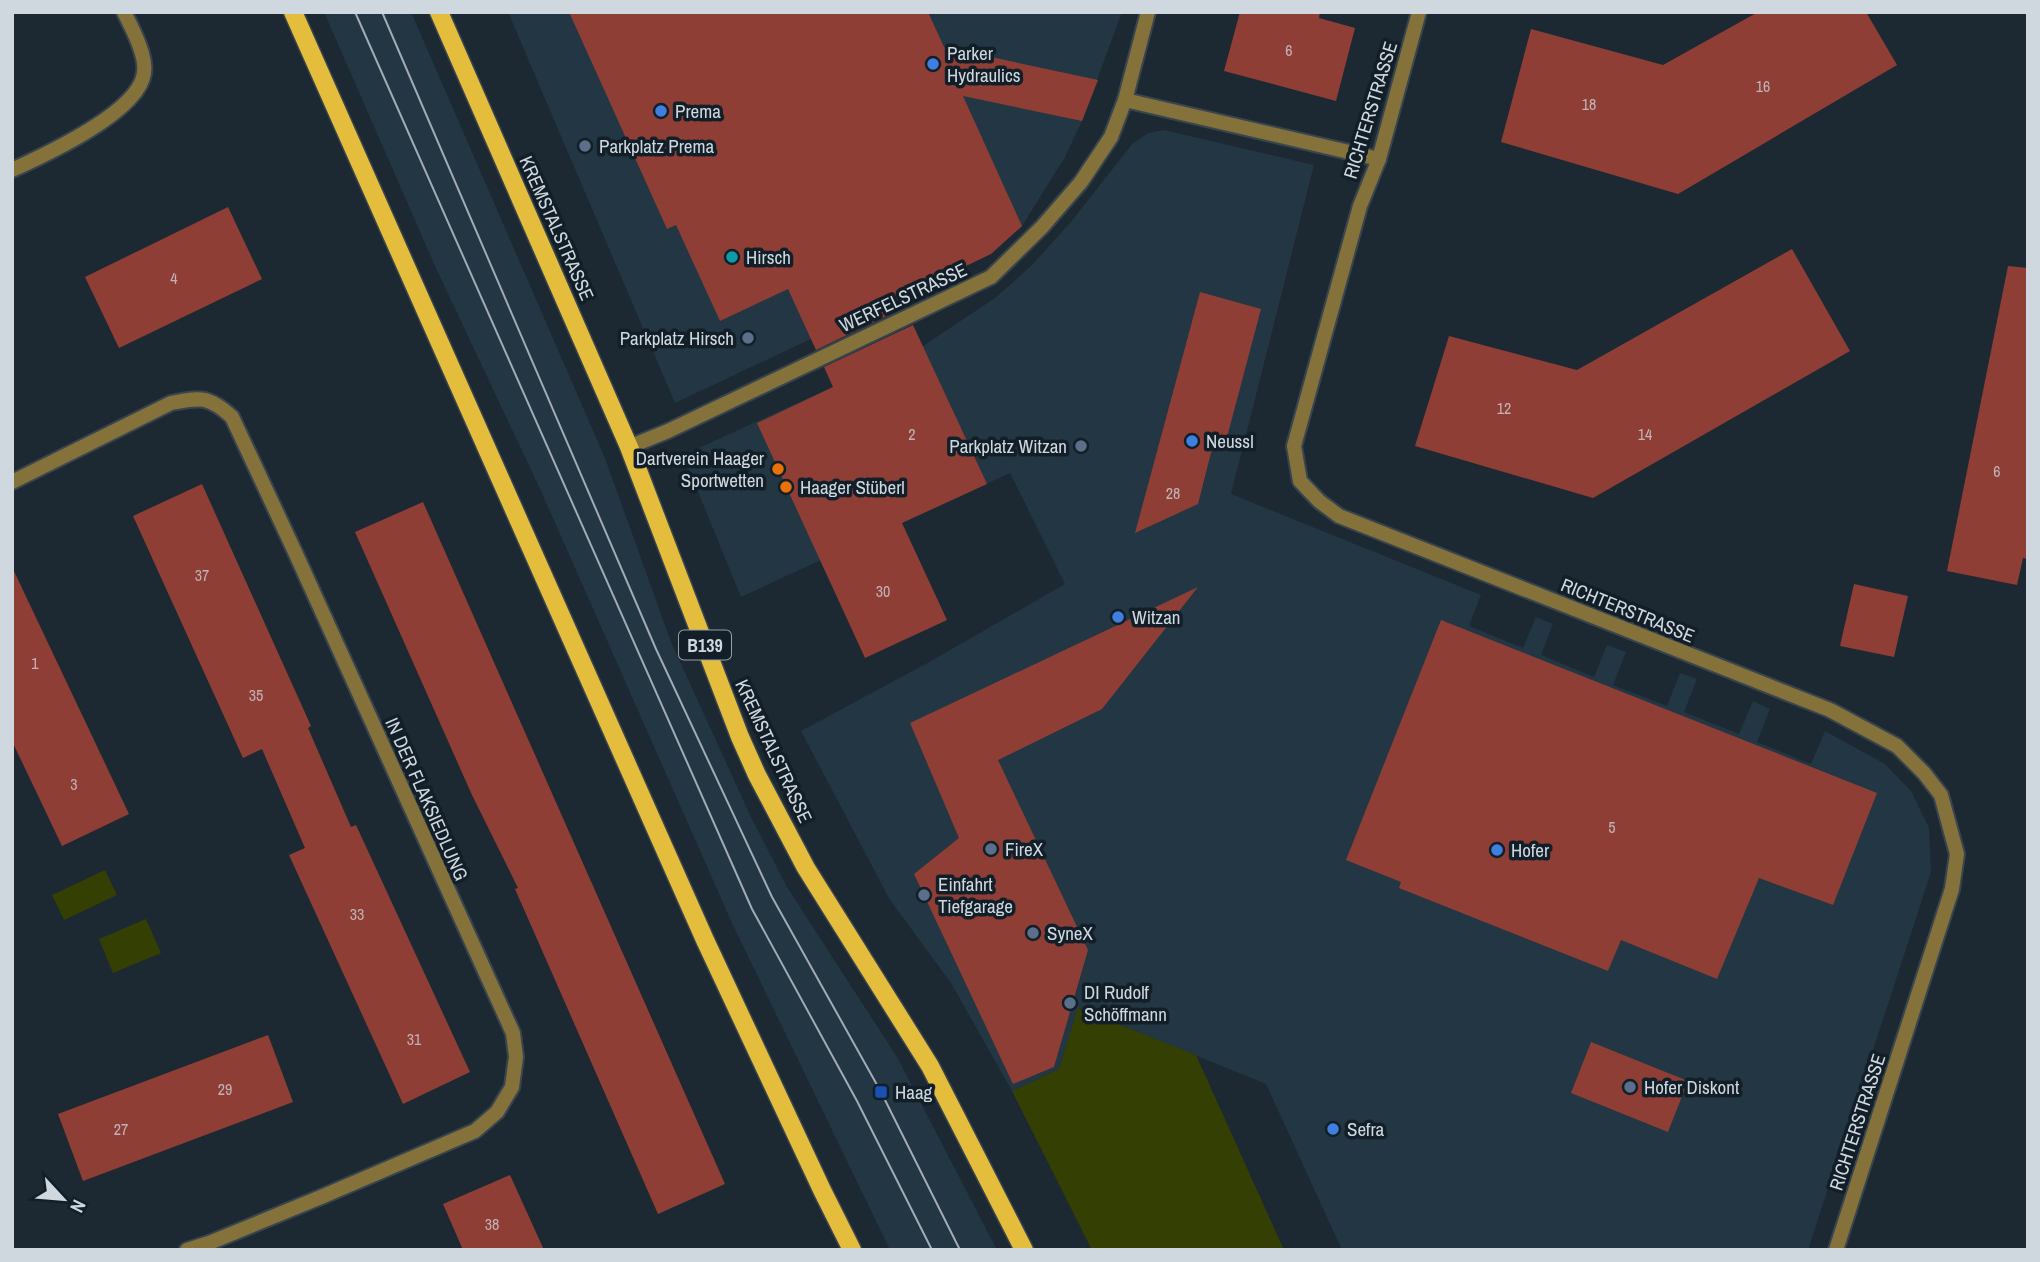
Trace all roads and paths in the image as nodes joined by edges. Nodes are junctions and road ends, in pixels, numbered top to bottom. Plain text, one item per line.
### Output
1 (124, 12) edge
2 (293, 12) edge
3 (439, 12) edge
4 (1148, 12) edge
5 (1419, 12) edge
6 (1125, 100) junction
7 (1379, 159) junction
8 (12, 170) edge
9 (629, 447) junction
10 (12, 482) edge
11 (187, 1250) edge
12 (852, 1250) edge
13 (1024, 1250) edge
14 (1836, 1250) edge

1 - 8 street
2 - 12 main road
3 - 9 main road, KREMSTALSTRASSE / B139
4 - 6 street, WERFELSTRASSE
5 - 7 street, RICHTERSTRASSE
6 - 7 street
6 - 9 street, WERFELSTRASSE
7 - 14 street, RICHTERSTRASSE
9 - 13 main road, KREMSTALSTRASSE / B139
10 - 11 street, IN DER FLAKSIEDLUNG

